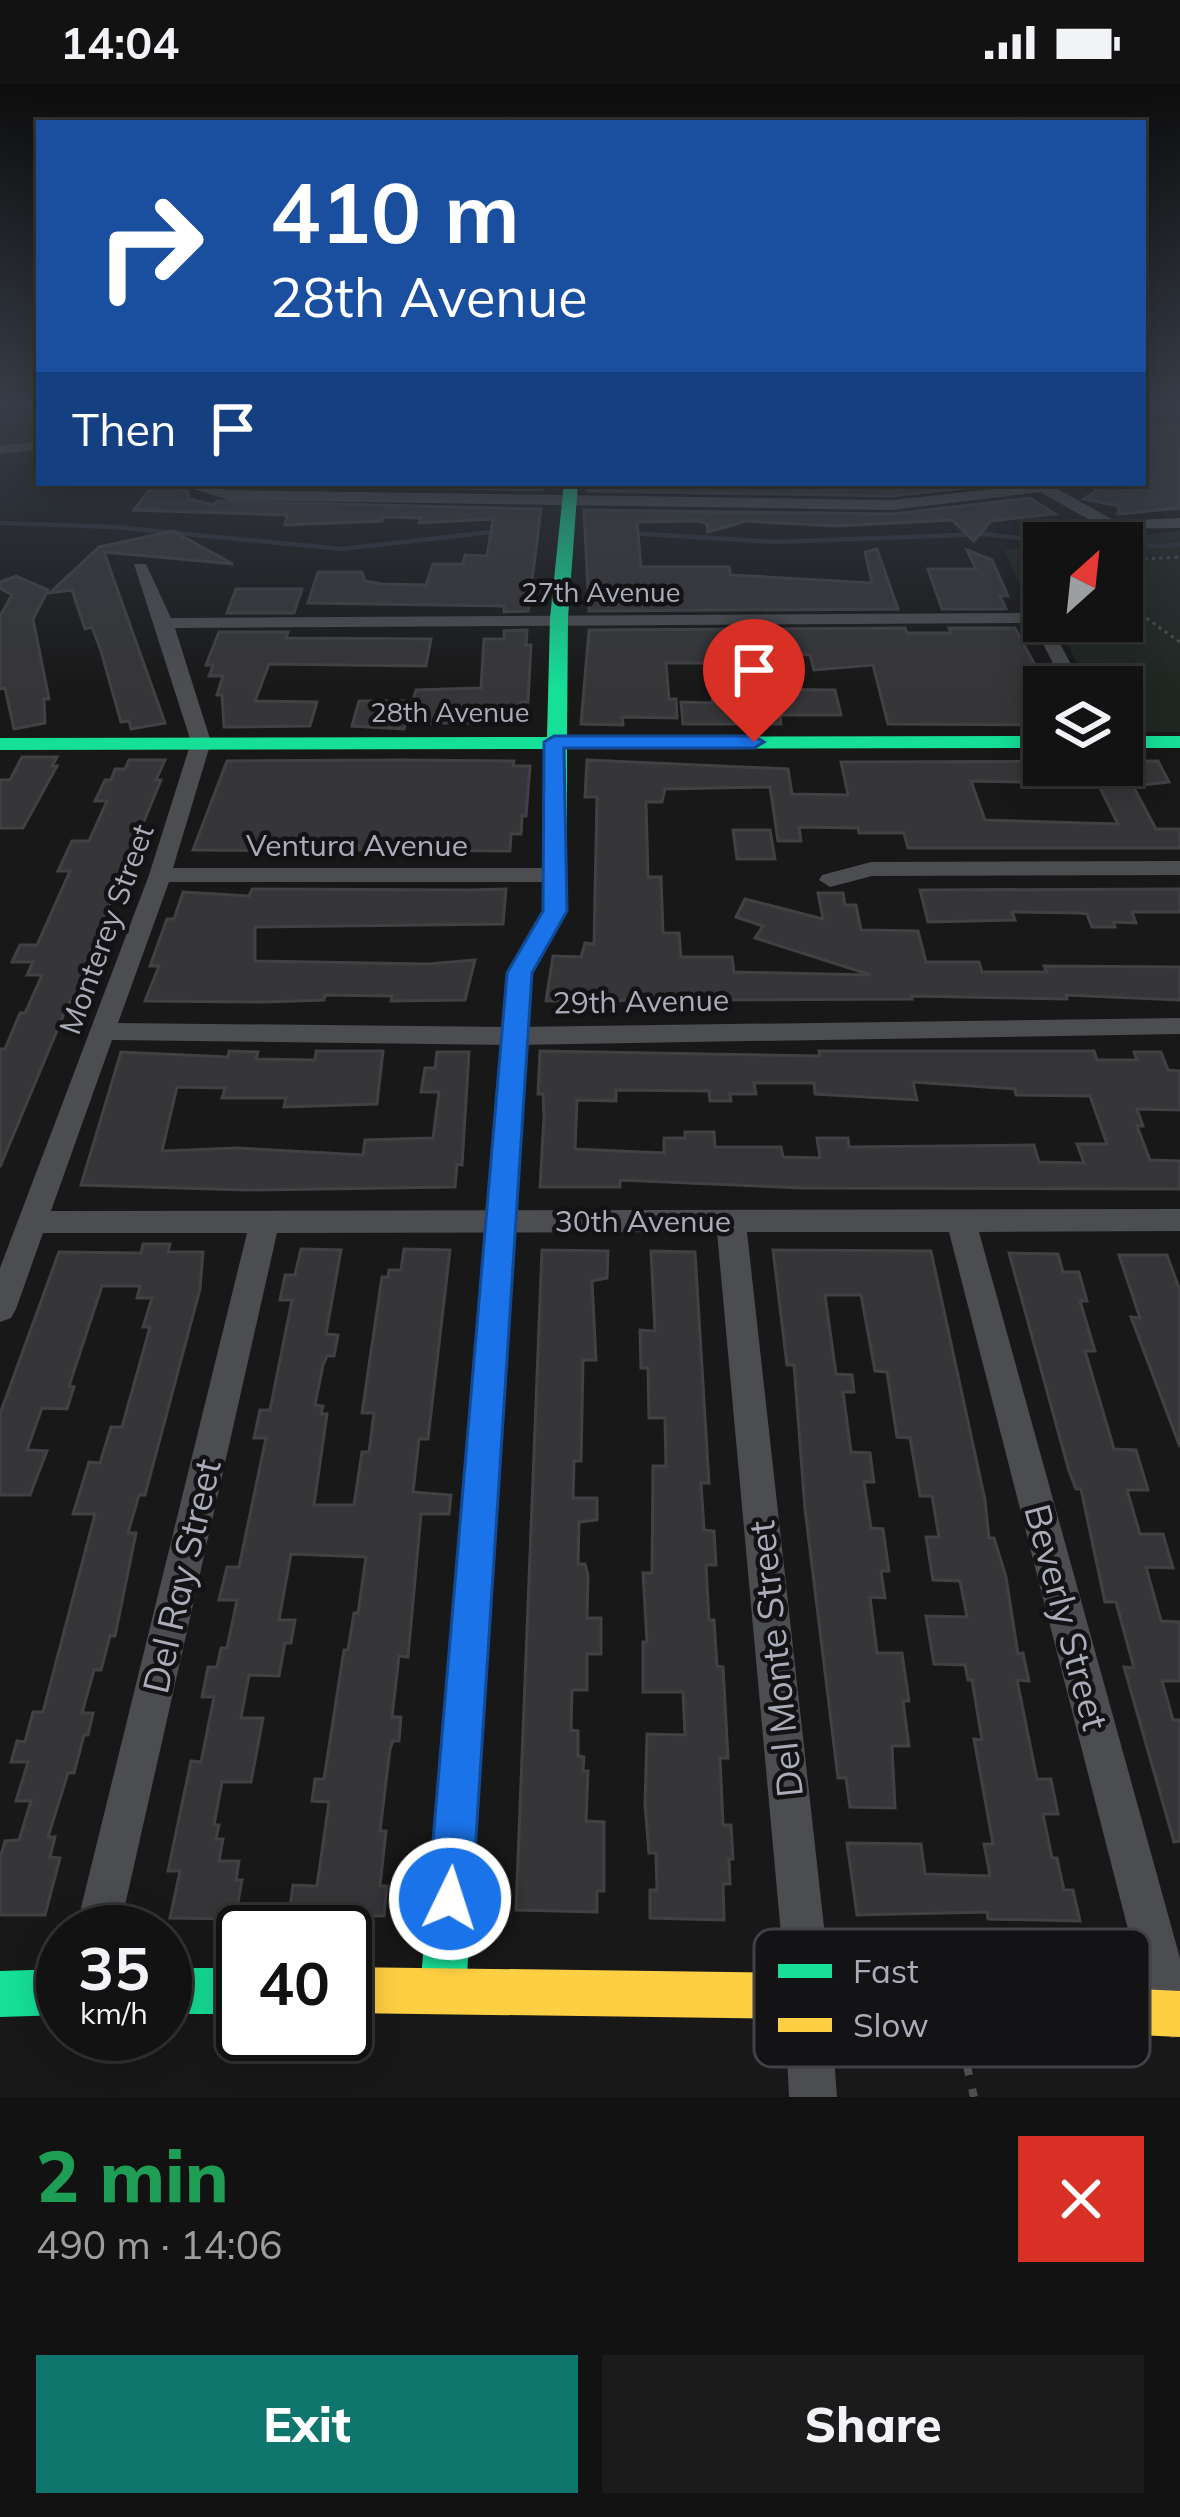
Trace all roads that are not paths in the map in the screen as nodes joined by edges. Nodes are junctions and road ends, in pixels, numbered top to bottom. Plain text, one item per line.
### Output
1 (570, 502) edge
2 (810, 502) edge
3 (914, 502) edge
4 (1066, 502) edge
5 (1180, 523) edge
6 (140, 568) dead end
7 (559, 618) junction
8 (1023, 620) edge
9 (164, 623) junction
10 (201, 742) junction
11 (554, 742) junction
12 (1023, 742) edge
13 (1143, 742) edge
14 (1180, 742) edge
15 (0, 744) edge
16 (1180, 868) edge
17 (160, 875) junction
18 (555, 875) junction
19 (830, 880) dead end
20 (1180, 1026) edge
21 (102, 1031) junction
22 (514, 1036) junction
23 (265, 1220) junction
24 (502, 1220) junction
25 (961, 1220) junction
26 (1180, 1220) edge
27 (731, 1221) junction
28 (35, 1222) junction
29 (0, 1309) edge
30 (103, 1905) edge
31 (801, 1929) edge
32 (372, 1990) edge
33 (443, 1990) junction
34 (36, 1993) edge
35 (0, 1994) edge
36 (754, 1995) edge
37 (1177, 2014) edge
38 (812, 2067) edge
39 (813, 2097) edge

1 - 7 street
2 - 3 street
4 - 5 street
6 - 9 street
7 - 8 street, 27th Avenue
7 - 9 street, 27th Avenue
7 - 11 street
9 - 10 street
10 - 11 street, 28th Avenue
10 - 15 street, 28th Avenue
10 - 17 street, Monterey Street
11 - 12 street, 28th Avenue
11 - 18 street
13 - 14 street
16 - 19 street
17 - 18 street, Ventura Avenue
17 - 21 street, Monterey Street
18 - 22 street
20 - 22 street, 29th Avenue
21 - 22 street, 29th Avenue
21 - 28 street, Monterey Street
22 - 24 street
23 - 24 street, 30th Avenue
23 - 28 street, 30th Avenue
23 - 30 street, Del Ray Street
24 - 27 street, 30th Avenue
24 - 33 street
25 - 26 street, 30th Avenue
25 - 27 street, 30th Avenue
25 - 37 street, Beverly Street
27 - 31 street, Del Monte Street
28 - 29 street, Monterey Street
32 - 33 street
33 - 36 street
34 - 35 street
38 - 39 street, Del Monte Street

